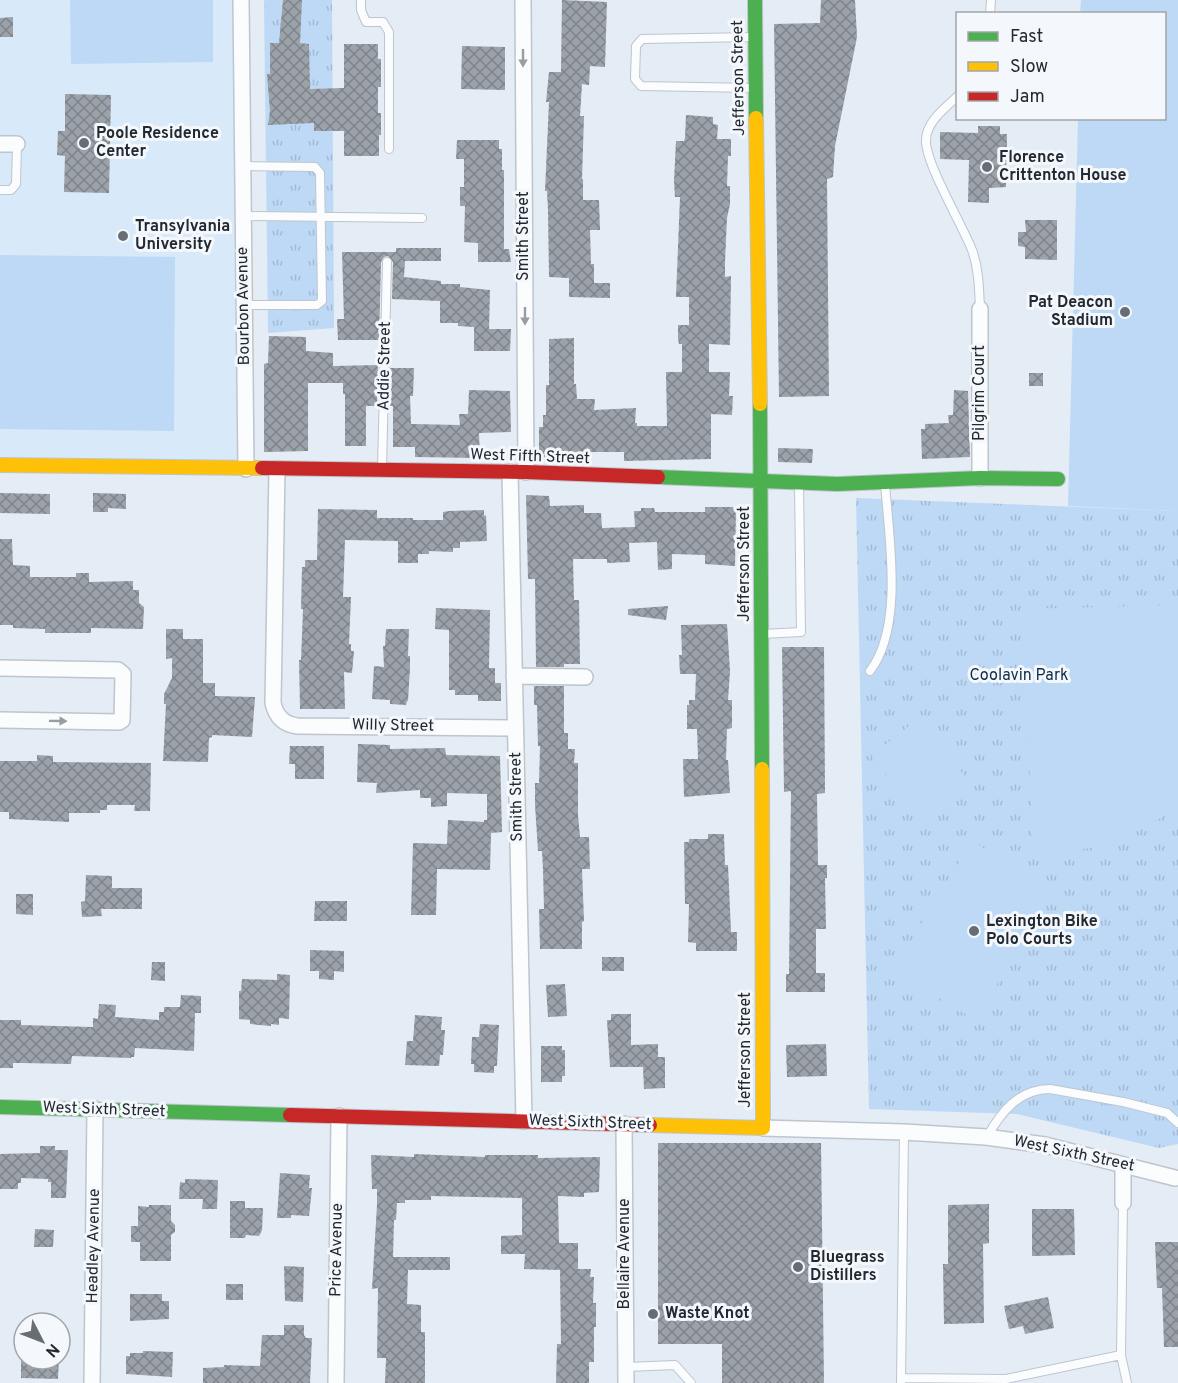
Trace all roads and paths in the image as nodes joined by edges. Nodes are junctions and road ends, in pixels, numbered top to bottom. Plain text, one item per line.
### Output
1 (241, 0) edge
2 (361, 0) edge
3 (523, 0) edge
4 (754, 0) edge
5 (754, 37) junction
6 (756, 88) junction
7 (956, 97) edge
8 (0, 144) edge
9 (17, 144) joint
10 (389, 149) dead end
11 (243, 166) junction
12 (0, 190) edge
13 (243, 216) junction
14 (320, 216) junction
15 (422, 218) dead end
16 (387, 262) dead end
17 (244, 305) junction
18 (980, 309) joint
19 (0, 465) edge
20 (246, 469) junction
21 (278, 469) junction
22 (382, 470) junction
23 (510, 472) junction
24 (526, 472) junction
25 (980, 478) junction
26 (1058, 479) dead end
27 (885, 482) junction
28 (761, 483) junction
29 (799, 483) junction
30 (762, 634) junction
31 (0, 668) edge
32 (870, 671) dead end
33 (514, 676) junction
34 (585, 677) dead end
35 (0, 720) edge
36 (515, 728) junction
37 (0, 1107) edge
38 (95, 1109) junction
39 (339, 1116) junction
40 (524, 1121) junction
41 (1178, 1123) edge
42 (624, 1124) junction
43 (763, 1128) junction
44 (904, 1132) junction
45 (987, 1137) junction
46 (1123, 1165) junction
47 (1177, 1176) edge
48 (1123, 1203) joint
49 (1121, 1355) junction
50 (626, 1375) edge
51 (901, 1380) edge
52 (92, 1383) edge
53 (336, 1383) edge
54 (692, 1383) edge
55 (1127, 1383) edge

1 - 11 street, Bourbon Avenue
2 - 10 lane
3 -> 24 street, Smith Street
4 - 5 street, Jefferson Street
5 - 6 street, Jefferson Street
5 - 6 lane
6 - 28 street, Jefferson Street
7 - 18 lane
8 - 9 street
9 - 12 lane
11 - 13 street, Bourbon Avenue
11 - 14 lane
13 - 14 lane
13 - 17 street, Bourbon Avenue
14 - 15 lane
14 - 17 lane
16 - 22 lane, Addie Street
17 - 20 street, Bourbon Avenue
18 - 25 street, Pilgrim Court
19 - 20 street, West Fifth Street
20 - 21 street, West Fifth Street
21 - 22 street, West Fifth Street
21 - 36 street, Willy Street
22 - 23 street, West Fifth Street
23 - 24 street, West Fifth Street
23 - 33 street, Smith Street
24 - 28 street, West Fifth Street
25 - 26 street, West Fifth Street
25 - 27 street, West Fifth Street
27 - 29 street, West Fifth Street
27 - 32 lane
28 - 29 street, West Fifth Street
28 - 30 street, Jefferson Street
29 - 30 lane
30 - 43 street, Jefferson Street
35 -> 31 street
33 - 34 street
33 - 36 street, Smith Street
36 - 40 street, Smith Street
37 - 38 street, West Sixth Street
38 - 39 street, West Sixth Street
38 - 52 street, Headley Avenue
39 - 40 street, West Sixth Street
39 - 53 street, Price Avenue
40 - 42 street, West Sixth Street
41 - 45 lane
42 - 43 street, West Sixth Street
42 - 50 street, Bellaire Avenue
43 - 44 street, West Sixth Street
44 - 45 street, West Sixth Street
44 - 51 lane
45 - 46 street, West Sixth Street
46 - 47 street, West Sixth Street
46 - 48 street
48 - 49 lane
49 - 51 lane
49 - 55 lane
50 - 54 lane

